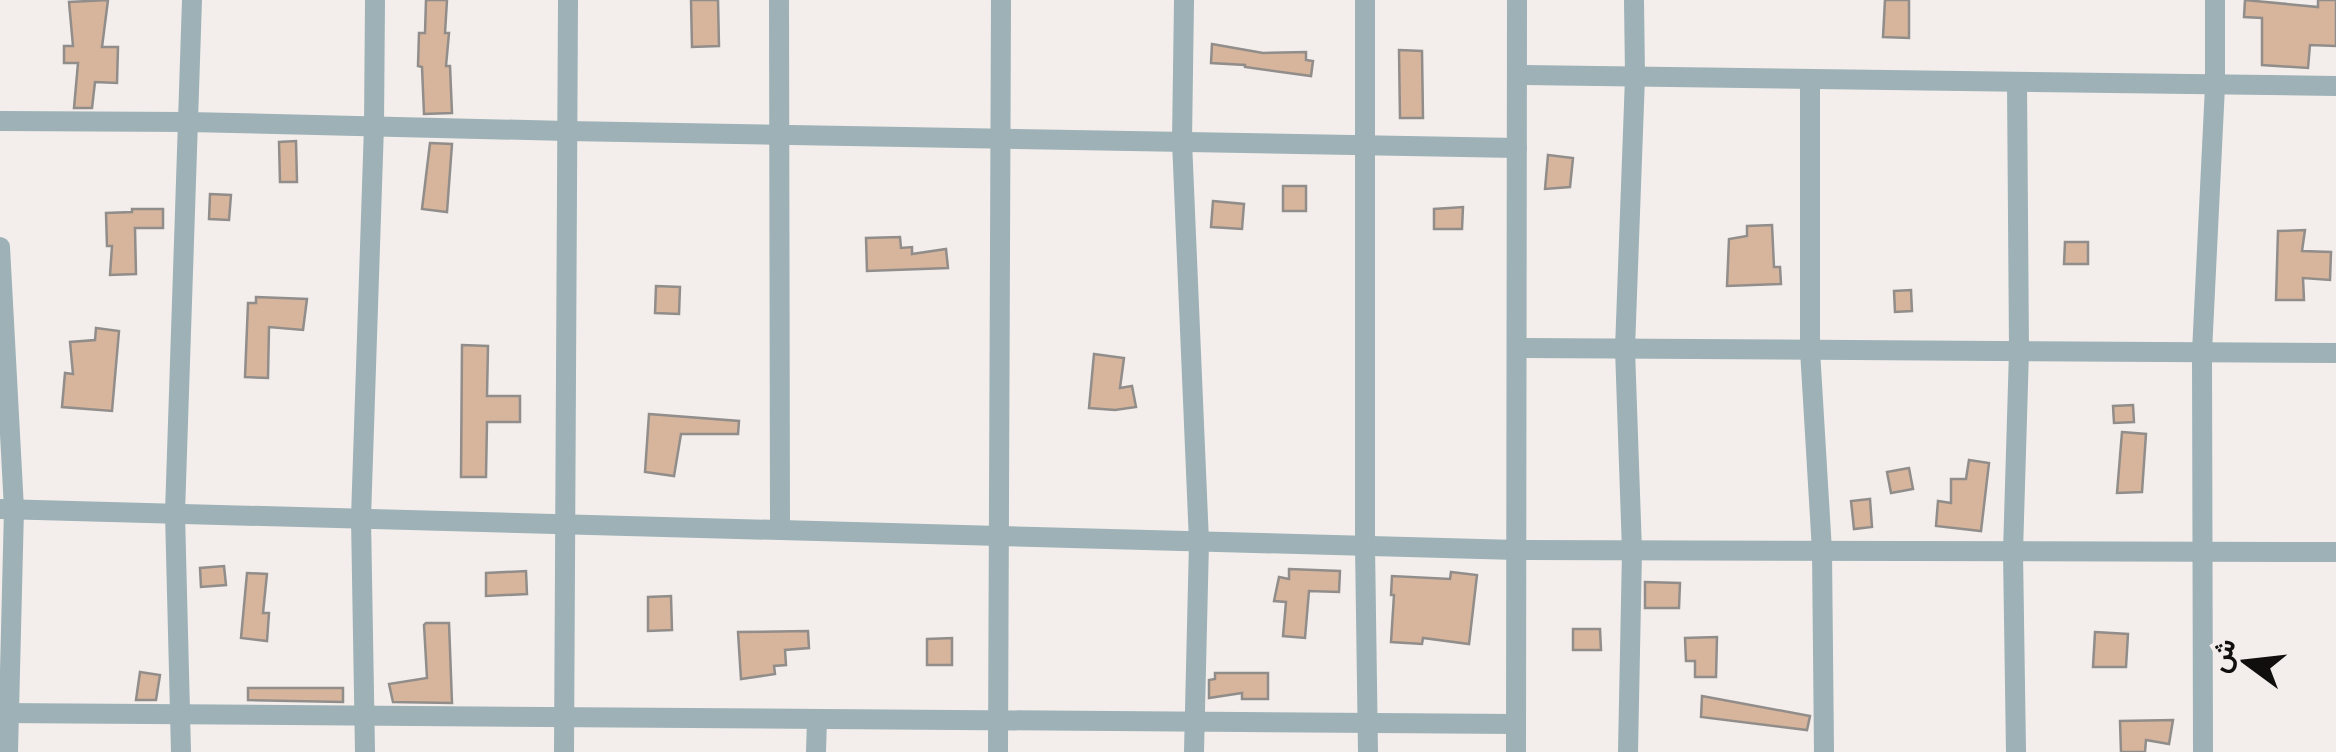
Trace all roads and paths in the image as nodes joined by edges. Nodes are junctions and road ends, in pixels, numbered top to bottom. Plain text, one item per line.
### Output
1 (192, 0) edge
2 (375, 0) edge
3 (568, 0) edge
4 (779, 0) edge
5 (1001, 0) edge
6 (1184, 0) edge
7 (1365, 0) edge
8 (1517, 0) edge
9 (1634, 0) edge
10 (2215, 0) edge
11 (1517, 75) junction
12 (1635, 76) junction
13 (1810, 79) junction
14 (2018, 82) junction
15 (2214, 86) junction
16 (2336, 86) edge
17 (0, 121) edge
18 (188, 122) junction
19 (374, 126) junction
20 (566, 131) junction
21 (778, 134) junction
22 (1000, 138) junction
23 (1182, 141) junction
24 (1366, 145) junction
25 (1517, 148) junction
26 (0, 247) edge
27 (1517, 348) junction
28 (1625, 348) junction
29 (1810, 350) junction
30 (2020, 351) junction
31 (2202, 352) junction
32 (2336, 353) edge
33 (7, 509) edge
34 (175, 513) junction
35 (361, 518) junction
36 (564, 524) junction
37 (780, 530) junction
38 (998, 536) junction
39 (1199, 542) junction
40 (1365, 546) junction
41 (1516, 550) junction
42 (1632, 550) junction
43 (1822, 551) junction
44 (2013, 552) junction
45 (2202, 552) junction
46 (2336, 552) edge
47 (5, 713) edge
48 (180, 714) junction
49 (364, 716) junction
50 (564, 717) junction
51 (818, 719) junction
52 (998, 720) junction
53 (1194, 721) junction
54 (1368, 723) junction
55 (1516, 724) junction
56 (8, 752) edge
57 (181, 752) edge
58 (365, 752) edge
59 (564, 752) edge
60 (816, 752) edge
61 (998, 752) edge
62 (1194, 752) edge
63 (1368, 752) edge
64 (1516, 752) edge
65 (1628, 752) edge
66 (1824, 752) edge
67 (2016, 752) edge
68 (2202, 752) edge

1 - 18 street
2 - 19 street
3 - 20 street
4 - 21 street
5 - 22 street
6 - 23 street
7 - 24 street
8 - 11 street
9 - 12 street
10 - 15 street
11 - 12 street
11 - 25 street
12 - 13 street
12 - 28 street
13 - 14 street
13 - 29 street
14 - 15 street
14 - 30 street
15 - 16 street
15 - 31 street
17 - 18 street
18 - 19 street
18 - 34 street
19 - 20 street
19 - 35 street
20 - 21 street
20 - 36 street
21 - 22 street
21 - 37 street
22 - 23 street
22 - 38 street
23 - 24 street
23 - 39 street
24 - 25 street
24 - 40 street
25 - 27 street
26 - 33 street
27 - 28 street
27 - 41 street
28 - 29 street
28 - 42 street
29 - 30 street
29 - 43 street
30 - 31 street
30 - 44 street
31 - 32 street
31 - 45 street
33 - 34 street
33 - 47 street
34 - 35 street
34 - 48 street
35 - 36 street
35 - 49 street
36 - 37 street
36 - 50 street
37 - 38 street
38 - 39 street
38 - 52 street
39 - 40 street
39 - 53 street
40 - 41 street
40 - 54 street
41 - 42 street
41 - 55 street
42 - 43 street
42 - 65 street
43 - 44 street
43 - 66 street
44 - 45 street
44 - 67 street
45 - 46 street
45 - 68 street
47 - 48 street
47 - 56 street
48 - 49 street
48 - 57 street
49 - 50 street
49 - 58 street
50 - 51 street
50 - 59 street
51 - 52 street
51 - 60 street
52 - 53 street
52 - 61 street
53 - 54 street
53 - 62 street
54 - 55 street
54 - 63 street
55 - 64 street

